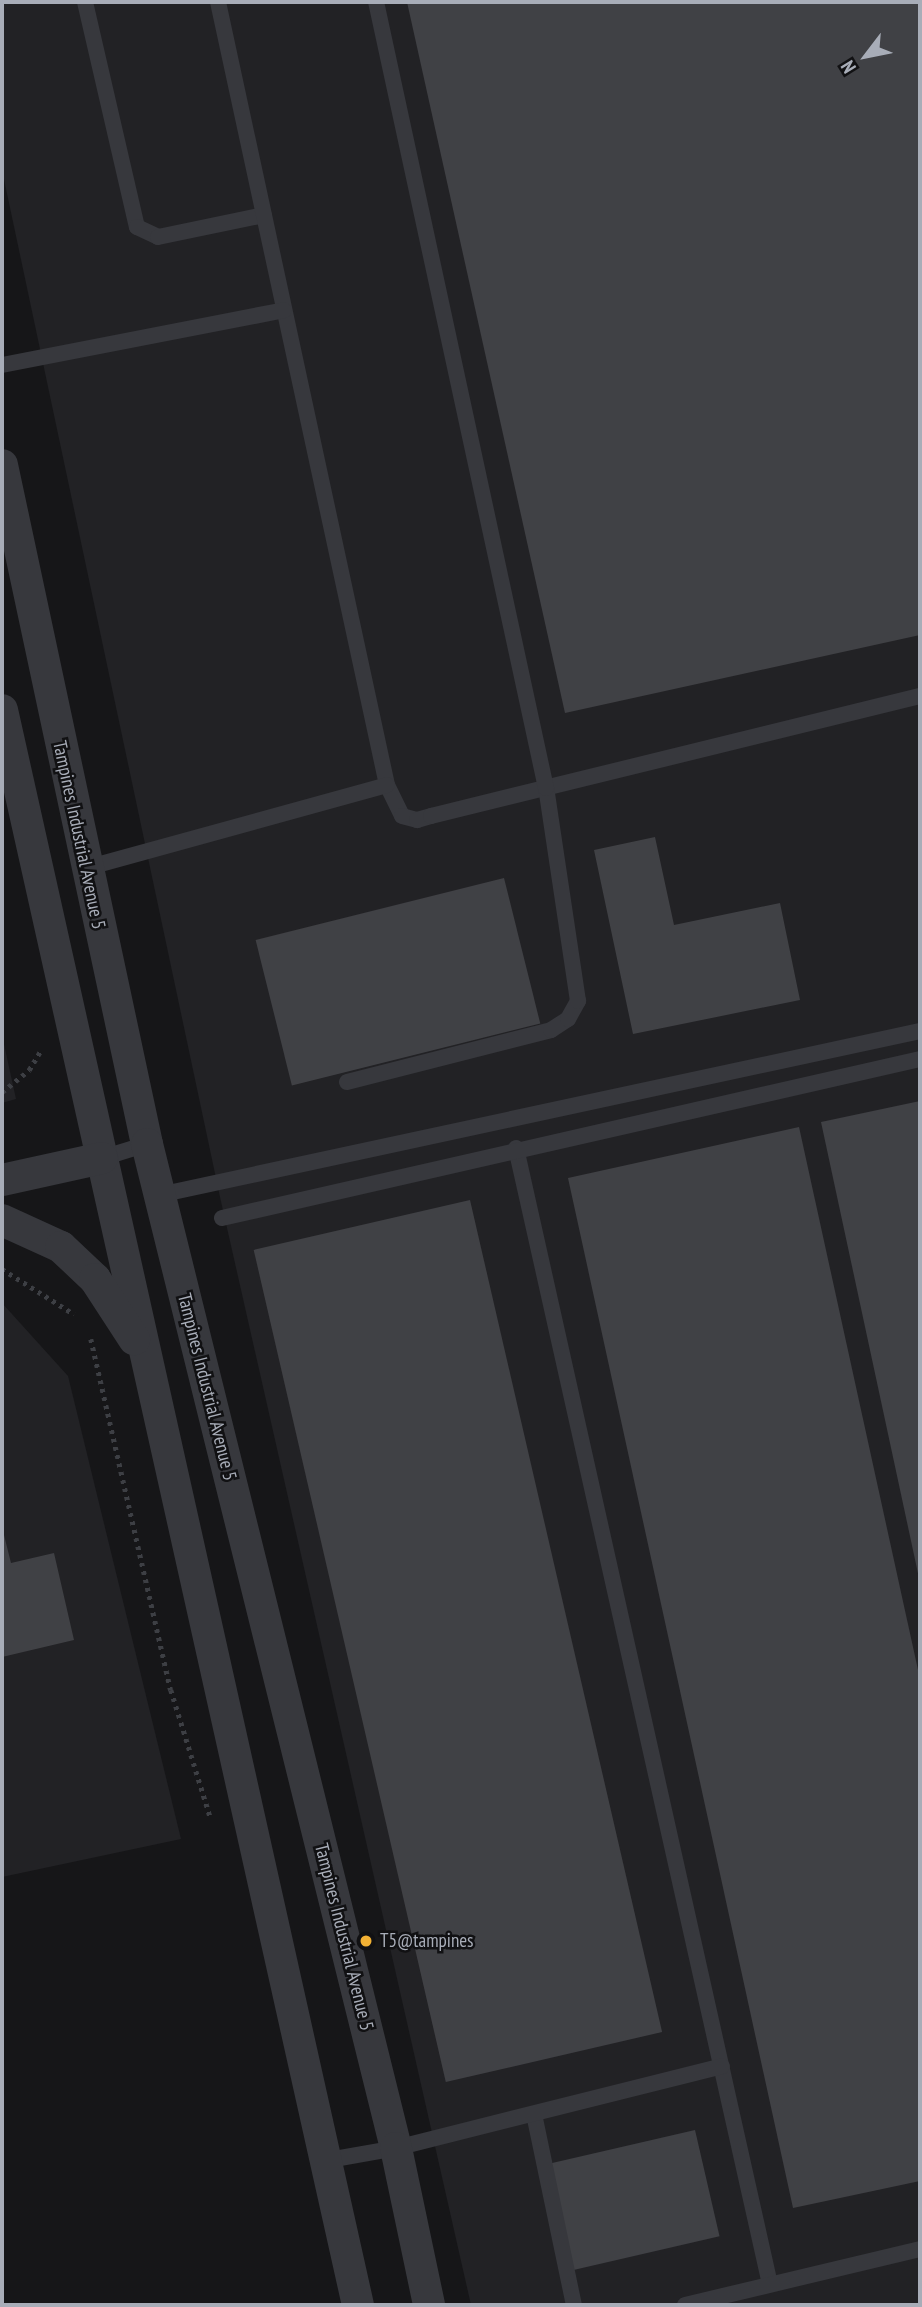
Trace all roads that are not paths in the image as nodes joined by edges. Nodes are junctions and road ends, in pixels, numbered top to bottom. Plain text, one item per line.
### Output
1 (85, 2) edge
2 (218, 2) edge
3 (376, 2) edge
4 (264, 215) junction
5 (284, 310) junction
6 (2, 365) edge
7 (2, 465) edge
8 (920, 696) edge
9 (2, 710) edge
10 (387, 785) junction
11 (546, 788) junction
12 (86, 868) junction
13 (920, 1031) edge
14 (920, 1059) edge
15 (347, 1082) dead end
16 (147, 1144) junction
17 (516, 1148) junction
18 (102, 1158) junction
19 (2, 1180) edge
20 (159, 1195) junction
21 (222, 1218) dead end
22 (2, 1220) edge
23 (146, 1358) junction
24 (722, 2066) junction
25 (534, 2113) junction
26 (396, 2148) junction
27 (323, 2161) junction
28 (920, 2249) edge
29 (770, 2284) junction
30 (358, 2305) edge
31 (429, 2305) edge
32 (574, 2305) edge
33 (685, 2305) edge

1 - 4 lane
2 - 4 lane
3 - 11 lane
4 - 5 lane
5 - 6 lane
5 - 10 lane
7 - 12 street, Tampines Industrial Avenue 5
8 - 11 lane
9 - 18 street
10 - 11 lane
10 - 12 lane
11 - 15 lane
12 - 16 street, Tampines Industrial Avenue 5
13 - 20 lane
14 - 17 lane
16 - 18 lane
16 - 20 street, Tampines Industrial Avenue 5
17 - 21 lane
17 - 24 lane
18 - 19 street
18 - 23 street
20 - 26 street, Tampines Industrial Avenue 5
22 - 23 street
23 - 27 street
24 - 25 lane
24 - 29 lane
25 - 26 lane
25 - 32 lane
26 - 27 lane
26 - 31 street, Tampines Industrial Avenue 5
27 - 30 street
28 - 29 lane
29 - 33 lane

